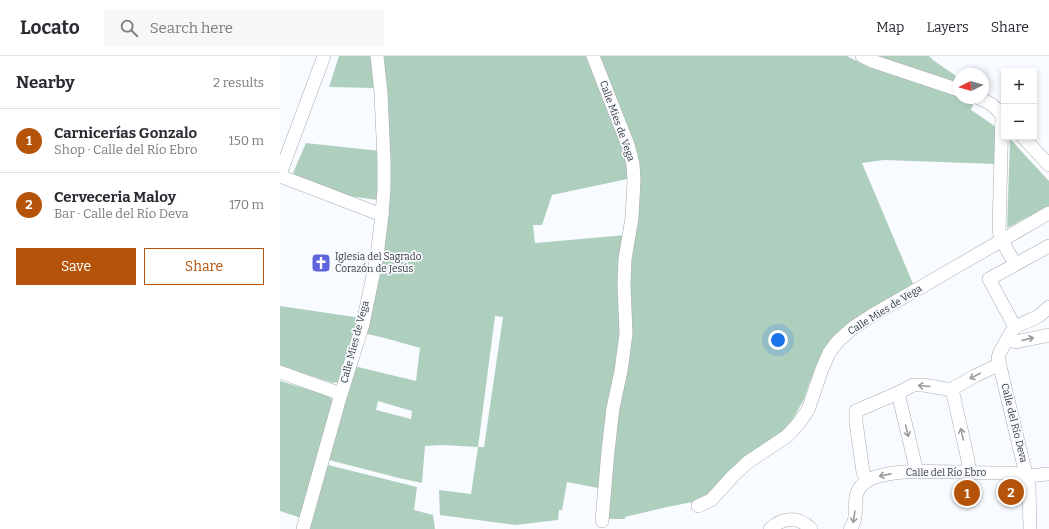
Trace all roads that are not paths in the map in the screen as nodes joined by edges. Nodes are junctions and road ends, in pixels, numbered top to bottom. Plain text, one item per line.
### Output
1 (324, 56) edge
2 (377, 56) edge
3 (593, 56) edge
4 (862, 56) edge
5 (953, 88) edge
6 (989, 103) edge
7 (1001, 114) edge
8 (1002, 140) edge
9 (1026, 140) edge
10 (1049, 165) edge
11 (280, 175) edge
12 (1049, 213) edge
13 (382, 214) junction
14 (1002, 240) junction
15 (1049, 246) edge
16 (1015, 264) junction
17 (1049, 307) edge
18 (1039, 316) junction
19 (1015, 327) junction
20 (1049, 331) edge
21 (1049, 335) edge
22 (1006, 340) junction
23 (1000, 364) junction
24 (280, 372) edge
25 (952, 389) junction
26 (898, 393) junction
27 (341, 394) junction
28 (916, 472) junction
29 (970, 472) junction
30 (1049, 474) edge
31 (1027, 476) junction
32 (867, 481) junction
33 (698, 506) dead end
34 (602, 521) dead end
35 (303, 529) edge
36 (770, 529) edge
37 (811, 529) edge
38 (850, 529) edge
39 (1030, 529) edge

1 - 11 street
2 - 13 street, Calle Mies de Vega
3 - 34 street, Calle Mies de Vega
4 - 5 street
6 - 7 street
8 - 14 street
9 - 10 street
11 - 13 street
12 - 14 street, Calle Mies de Vega
13 - 27 street, Calle Mies de Vega
14 - 16 street
14 - 33 street, Calle Mies de Vega
15 - 16 street
16 - 19 street
17 - 18 street
18 - 19 street
18 - 20 street
19 - 22 street
22 -> 21 street
22 - 23 street
23 -> 25 street
23 - 31 street, Calle del Río Deva
24 - 27 street
25 -> 26 street
29 -> 25 street
26 -> 28 street
26 - 32 street
27 - 35 street, Calle Mies de Vega
28 - 29 street, Calle del Río Ebro
28 -> 32 street, Calle del Río Ebro
29 - 31 street, Calle del Río Ebro
30 - 31 street, Calle del Río Ebro
31 - 39 street, Calle del Río Deva
32 -> 38 street
36 - 37 street

